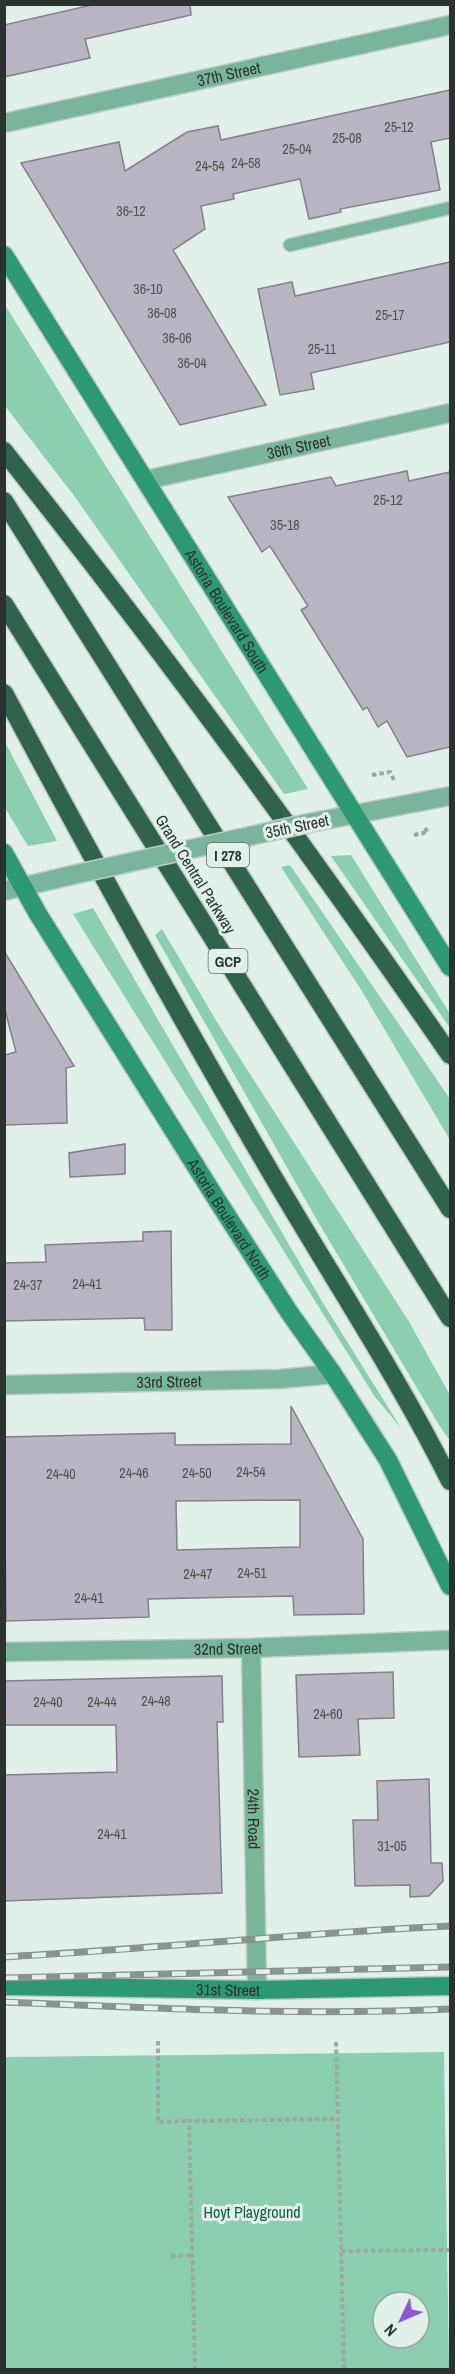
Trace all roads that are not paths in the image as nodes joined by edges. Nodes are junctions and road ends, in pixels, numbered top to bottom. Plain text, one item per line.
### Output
1 (450, 25) edge
2 (4, 123) edge
3 (450, 208) edge
4 (290, 245) dead end
5 (4, 255) edge
6 (450, 413) edge
7 (4, 451) edge
8 (146, 480) junction
9 (4, 501) edge
10 (4, 604) edge
11 (4, 693) edge
12 (450, 796) edge
13 (354, 815) junction
14 (4, 853) edge
15 (23, 886) junction
16 (4, 891) edge
17 (450, 967) edge
18 (450, 1055) edge
19 (450, 1209) edge
20 (450, 1318) edge
21 (333, 1374) junction
22 (4, 1385) edge
23 (450, 1481) edge
24 (450, 1586) edge
25 (450, 1640) edge
26 (251, 1648) junction
27 (4, 1652) edge
28 (4, 1986) edge
29 (450, 1986) edge
30 (257, 1990) junction

1 - 2 street, 37th Street
3 - 4 lane
5 - 8 main road, Astoria Boulevard South
6 - 8 street, 36th Street
7 - 18 highway
8 - 13 main road, Astoria Boulevard South
9 - 19 highway, I 278
10 - 20 highway, Grand Central Parkway / GCP
11 - 23 highway
12 - 13 street, 35th Street
13 - 15 street, 35th Street, bridge
13 - 17 main road, Astoria Boulevard South
14 - 15 main road, Astoria Boulevard North
15 - 16 street, 35th Street
15 - 21 main road, Astoria Boulevard North
21 - 22 street, 33rd Street
21 - 24 main road, Astoria Boulevard North
25 - 26 street, 32nd Street
26 - 27 street, 32nd Street
26 - 30 street, 24th Road
28 - 30 main road, 31st Street
29 - 30 main road, 31st Street

